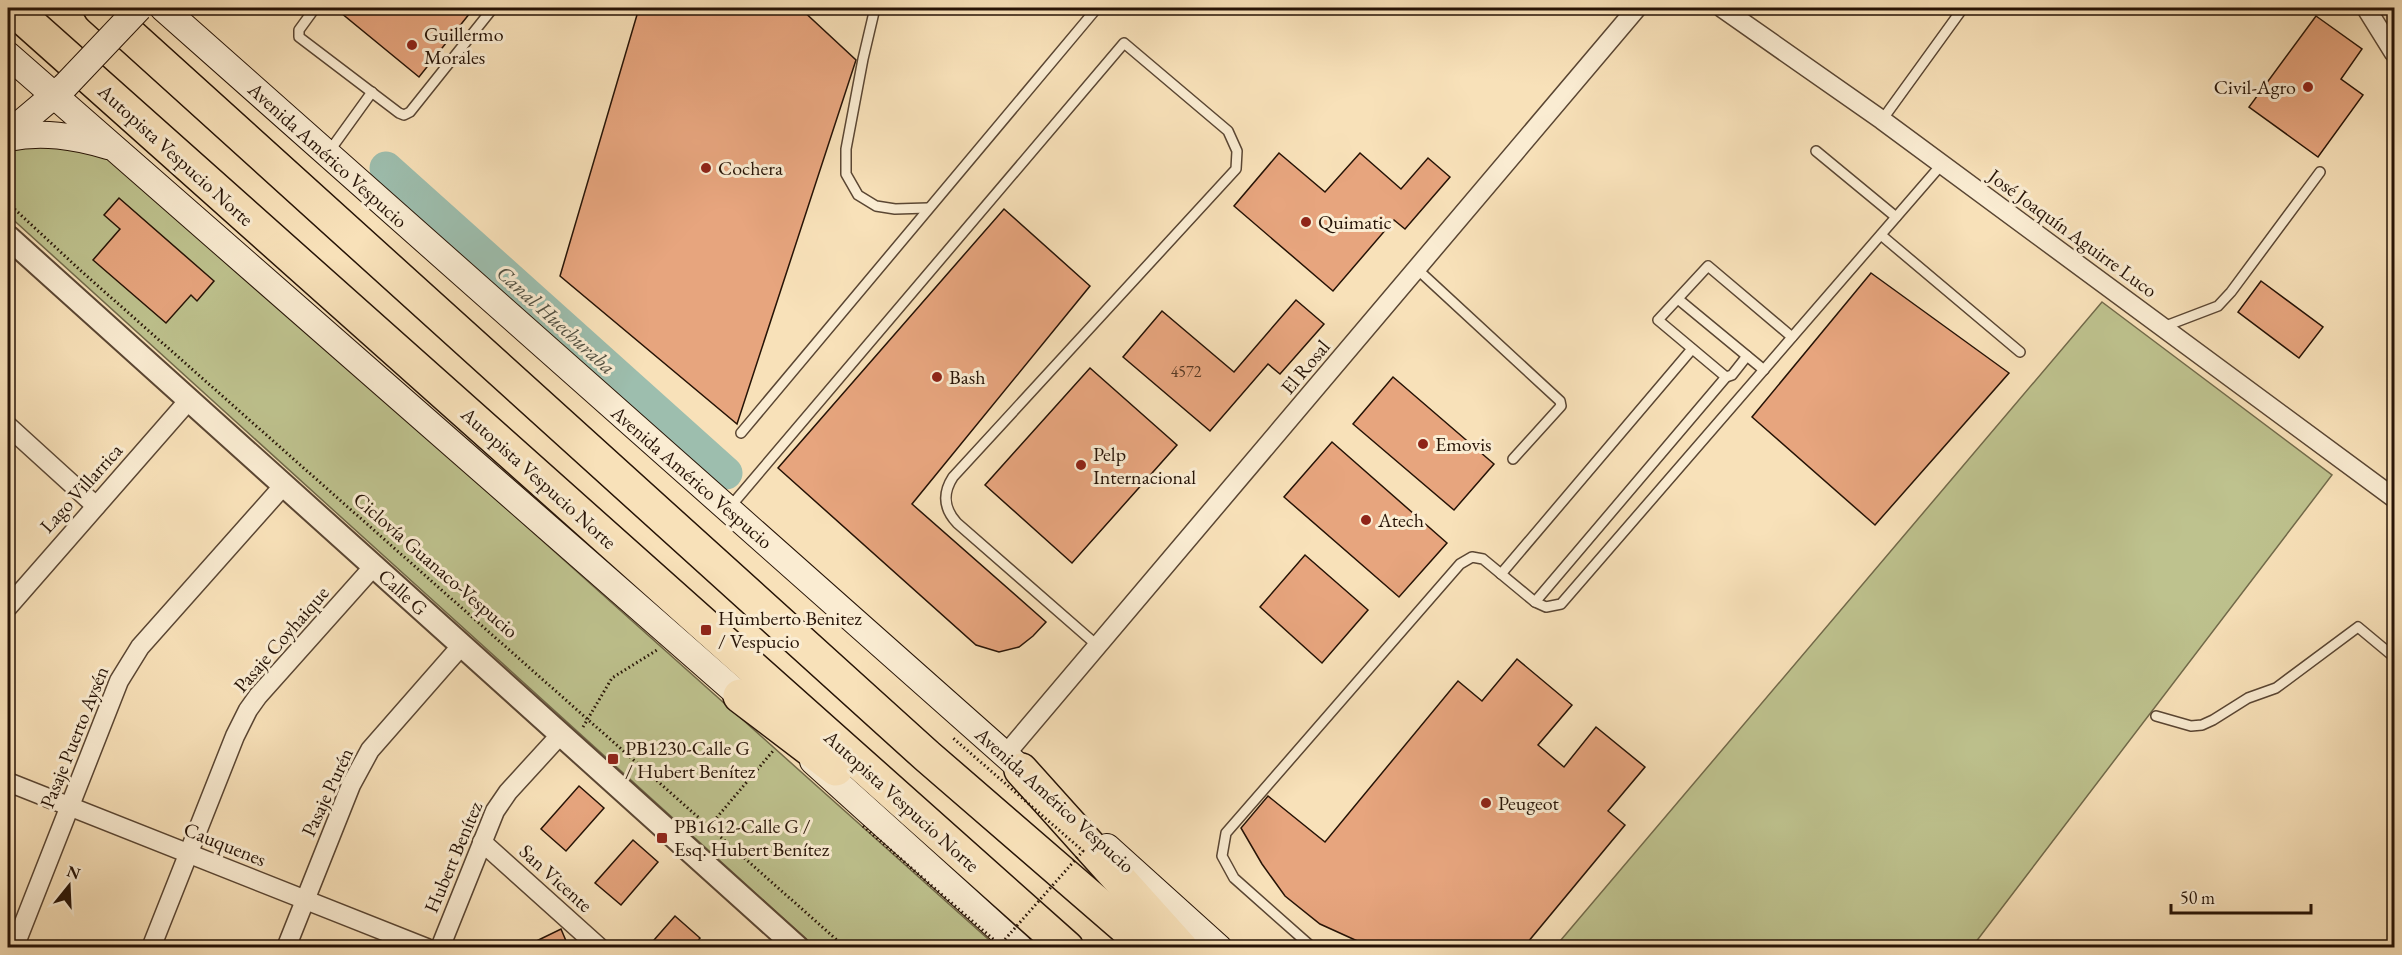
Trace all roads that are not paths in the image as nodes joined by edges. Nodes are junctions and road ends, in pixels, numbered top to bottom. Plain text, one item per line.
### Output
1 (12, 8) edge
2 (100, 8) edge
3 (139, 8) edge
4 (163, 8) edge
5 (315, 8) edge
6 (493, 8) edge
7 (875, 8) edge
8 (1096, 8) edge
9 (1637, 8) edge
10 (1722, 8) edge
11 (1963, 8) edge
12 (2366, 8) edge
13 (2394, 53) edge
14 (8, 55) edge
15 (59, 91) junction
16 (372, 92) junction
17 (1882, 120) junction
18 (8, 136) edge
19 (113, 148) junction
20 (1816, 151) dead end
21 (327, 155) junction
22 (1942, 164) junction
23 (2319, 172) dead end
24 (928, 208) junction
25 (1896, 217) junction
26 (1881, 235) junction
27 (8, 237) edge
28 (1417, 269) junction
29 (1678, 299) junction
30 (2163, 327) junction
31 (1792, 337) junction
32 (1692, 349) junction
33 (2020, 352) dead end
34 (1747, 356) junction
35 (1764, 370) junction
36 (1726, 377) junction
37 (189, 400) junction
38 (8, 426) edge
39 (741, 433) dead end
40 (1514, 459) dead end
41 (284, 485) junction
42 (2394, 498) edge
43 (96, 506) junction
44 (728, 509) junction
45 (374, 566) junction
46 (1501, 574) junction
47 (10, 597) edge
48 (1534, 602) junction
49 (462, 645) junction
50 (1099, 647) junction
51 (2394, 657) edge
52 (740, 696) junction
53 (2156, 716) dead end
54 (565, 738) junction
55 (1013, 762) junction
56 (8, 782) edge
57 (70, 807) junction
58 (482, 842) junction
59 (189, 854) junction
60 (305, 900) junction
61 (1061, 942) edge
62 (14, 948) edge
63 (151, 948) edge
64 (286, 948) edge
65 (427, 948) edge
66 (440, 948) edge
67 (600, 948) edge
68 (798, 948) edge
69 (1020, 948) edge
70 (1149, 948) edge
71 (1181, 948) edge
72 (1219, 948) edge
73 (1313, 948) edge

1 - 61 highway, Autopista Vespucio Norte
2 - 70 highway
3 - 15 main road, bridge
4 - 21 main road, Avenida Américo Vespucio
5 - 16 lane
6 - 16 lane
7 - 24 lane
8 - 24 lane
9 - 28 street, El Rosal
10 - 17 street, José Joaquín Aguirre Luco
11 - 17 lane
12 - 13 street
14 - 15 main road
15 - 18 main road
15 - 19 main road
16 - 21 lane
17 - 22 street, José Joaquín Aguirre Luco
18 - 19 main road
19 - 52 main road
20 - 25 lane
21 - 44 main road, Avenida Américo Vespucio
22 - 25 lane
22 - 30 street, José Joaquín Aguirre Luco
23 - 30 lane
24 - 39 lane
25 - 26 lane
26 - 31 lane
26 - 33 lane
27 - 37 street, Calle G
28 - 40 lane
28 - 50 street, El Rosal
29 - 31 lane
29 - 32 lane
29 - 34 lane
30 - 42 street, José Joaquín Aguirre Luco
31 - 35 lane
32 - 36 lane
32 - 46 lane
34 - 35 lane
34 - 36 lane
35 - 48 lane
36 - 48 lane
37 - 41 street, Calle G
37 - 43 street, Lago Villarrica
38 - 43 street
41 - 45 street, Calle G
41 - 57 street, Pasaje Puerto Aysén
43 - 47 street, Lago Villarrica
44 - 50 lane
44 - 55 main road, Avenida Américo Vespucio
45 - 49 street, Calle G
45 - 59 street, Pasaje Coyhaique
46 - 48 lane
46 - 73 lane
49 - 54 street, Calle G
49 - 60 street, Pasaje Purén
50 - 55 street, El Rosal
51 - 53 lane
52 - 61 highway
52 - 69 main road
54 - 58 street, Hubert Benítez
54 - 68 street, Calle G
55 - 71 highway
55 - 72 main road, Avenida Américo Vespucio
56 - 57 street, Cauquenes
57 - 59 street, Cauquenes
57 - 62 street, Pasaje Puerto Aysén
58 - 66 street, Hubert Benítez
58 - 67 street, San Vicente
59 - 60 street, Cauquenes
59 - 63 street, Pasaje Coyhaique
60 - 64 street, Pasaje Purén
60 - 65 street, Cauquenes

